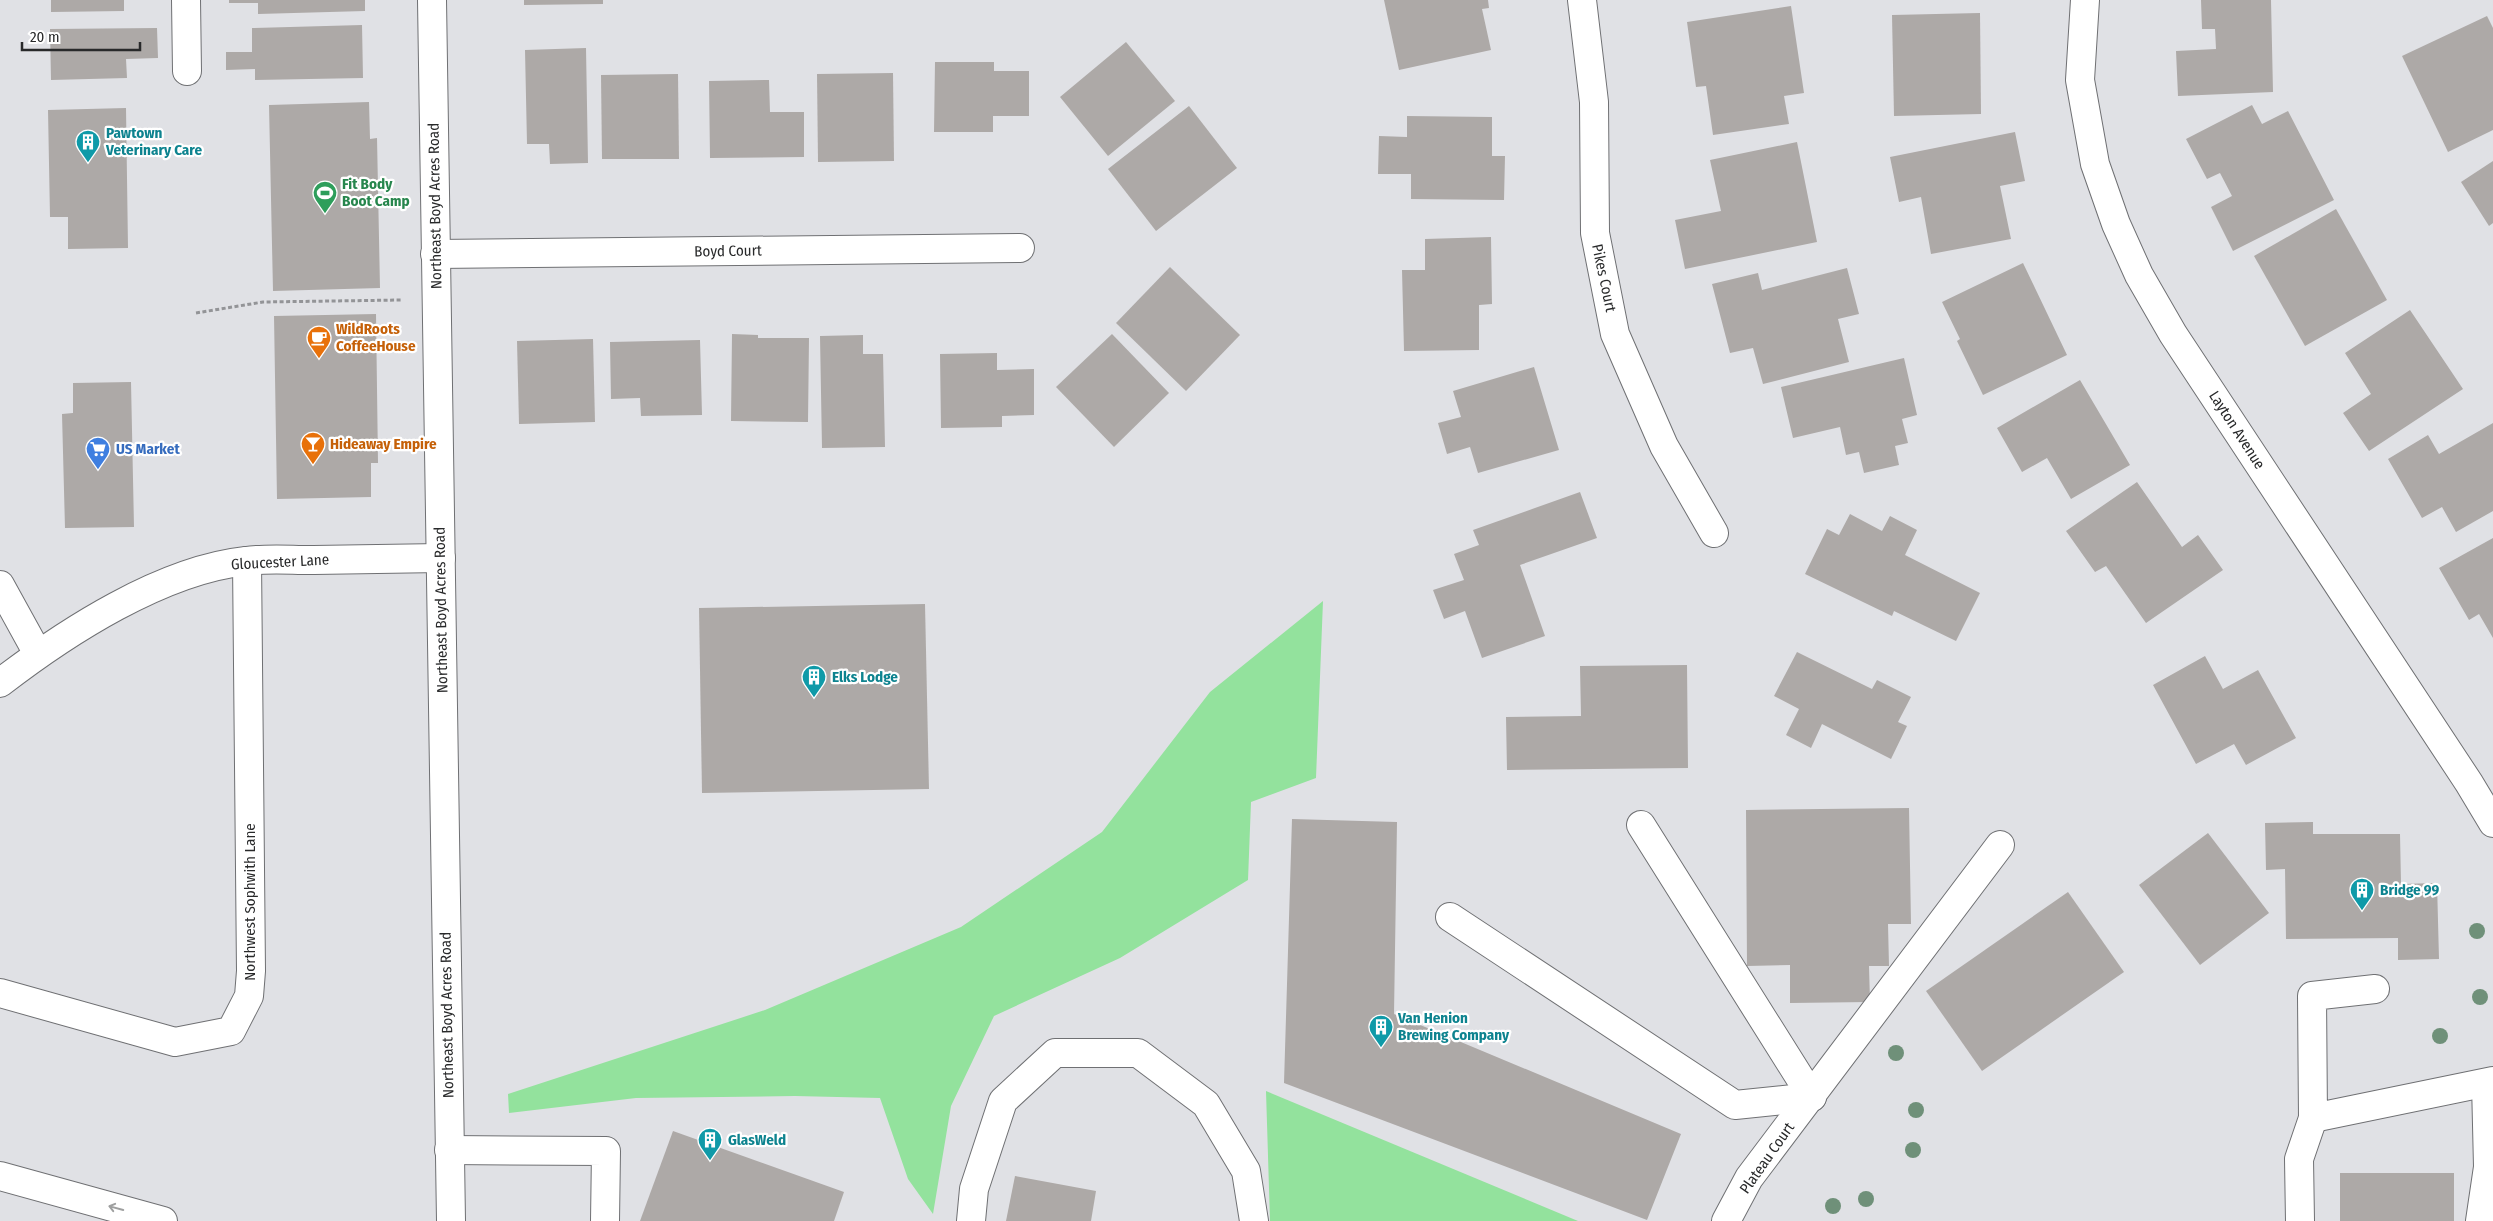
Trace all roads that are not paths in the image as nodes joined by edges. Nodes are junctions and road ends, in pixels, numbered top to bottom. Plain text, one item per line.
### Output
1 (186, 0) edge
2 (432, 0) edge
3 (1582, 0) edge
4 (2085, 0) edge
5 (187, 71) dead end
6 (1020, 248) dead end
7 (435, 254) junction
8 (1714, 533) dead end
9 (440, 558) junction
10 (247, 561) junction
11 (0, 585) edge
12 (38, 654) junction
13 (0, 683) edge
14 (2493, 822) edge
15 (1641, 825) dead end
16 (2000, 845) dead end
17 (1450, 917) dead end
18 (2375, 989) dead end
19 (0, 993) edge
20 (2490, 1082) edge
21 (1812, 1097) junction
22 (2313, 1118) junction
23 (449, 1150) junction
24 (0, 1176) edge
25 (163, 1221) edge
26 (451, 1221) edge
27 (605, 1221) edge
28 (971, 1221) edge
29 (1254, 1221) edge
30 (1726, 1221) edge
31 (2300, 1221) edge
32 (2480, 1221) edge

1 - 5 main road
2 - 7 main road, Northeast Boyd Acres Road
3 - 8 main road, Pikes Court
4 - 14 main road, Layton Avenue
6 - 7 main road, Boyd Court
7 - 9 main road, Northeast Boyd Acres Road
9 - 10 main road, Gloucester Lane
9 - 23 main road, Northeast Boyd Acres Road
10 - 12 main road, Gloucester Lane
10 - 19 main road, Northwest Sophwith Lane
11 - 12 main road
12 - 13 main road, Gloucester Lane
15 - 21 main road
16 - 21 main road, Plateau Court
17 - 21 main road
18 - 22 main road
20 - 22 main road
20 - 32 main road
21 - 30 main road, Plateau Court
22 - 31 main road
23 - 26 main road, Northeast Boyd Acres Road
23 - 27 main road
25 -> 24 main road
28 - 29 main road

